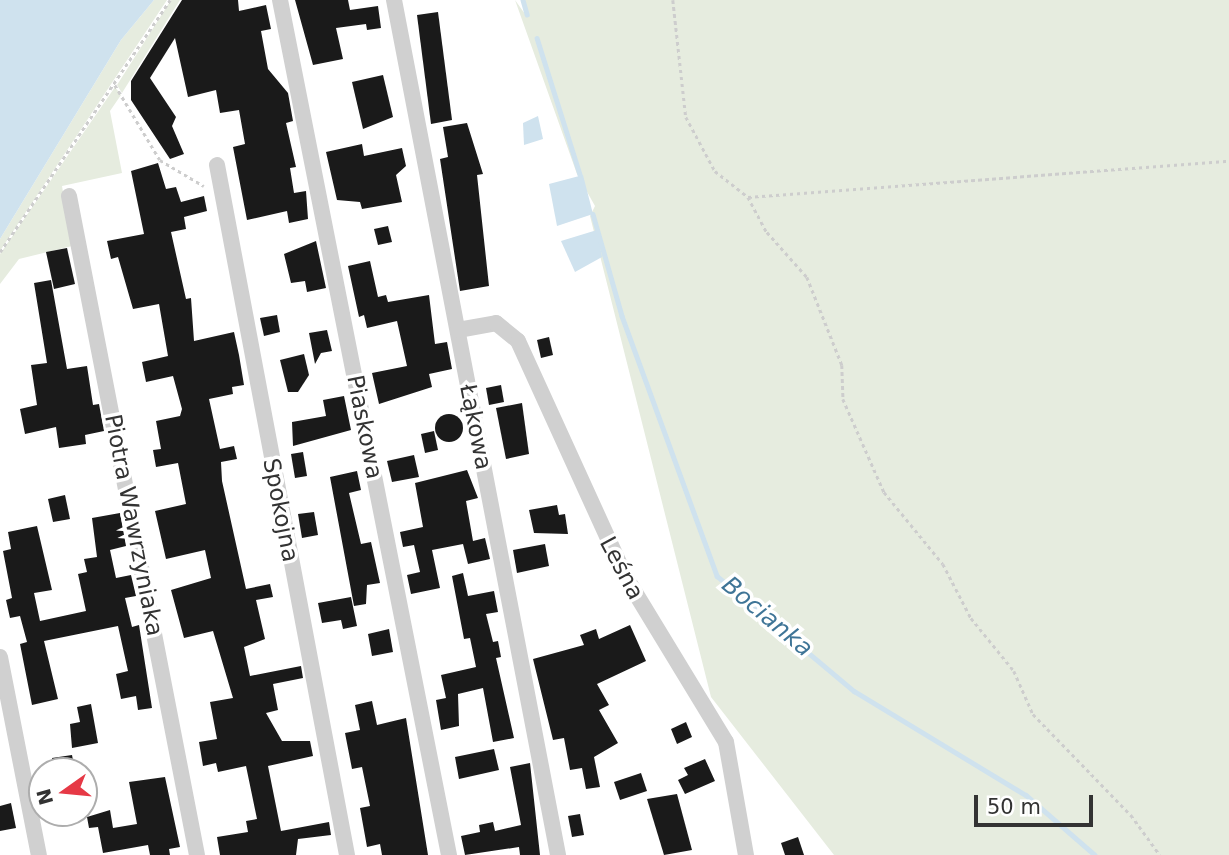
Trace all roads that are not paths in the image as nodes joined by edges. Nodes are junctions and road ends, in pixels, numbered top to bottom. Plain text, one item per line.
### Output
1 (280, 0) edge
2 (394, 0) edge
3 (217, 165) dead end
4 (69, 195) dead end
5 (458, 330) junction
6 (0, 657) edge
7 (40, 855) edge
8 (197, 855) edge
9 (347, 855) edge
10 (449, 855) edge
11 (558, 855) edge
12 (746, 855) edge

1 - 10 street, Piaskowa
2 - 5 street, Łąkowa
3 - 9 street, Spokojna
4 - 8 street, Piotra Wawrzyniaka
5 - 11 street, Łąkowa
5 - 12 street, Leśna
6 - 7 street

